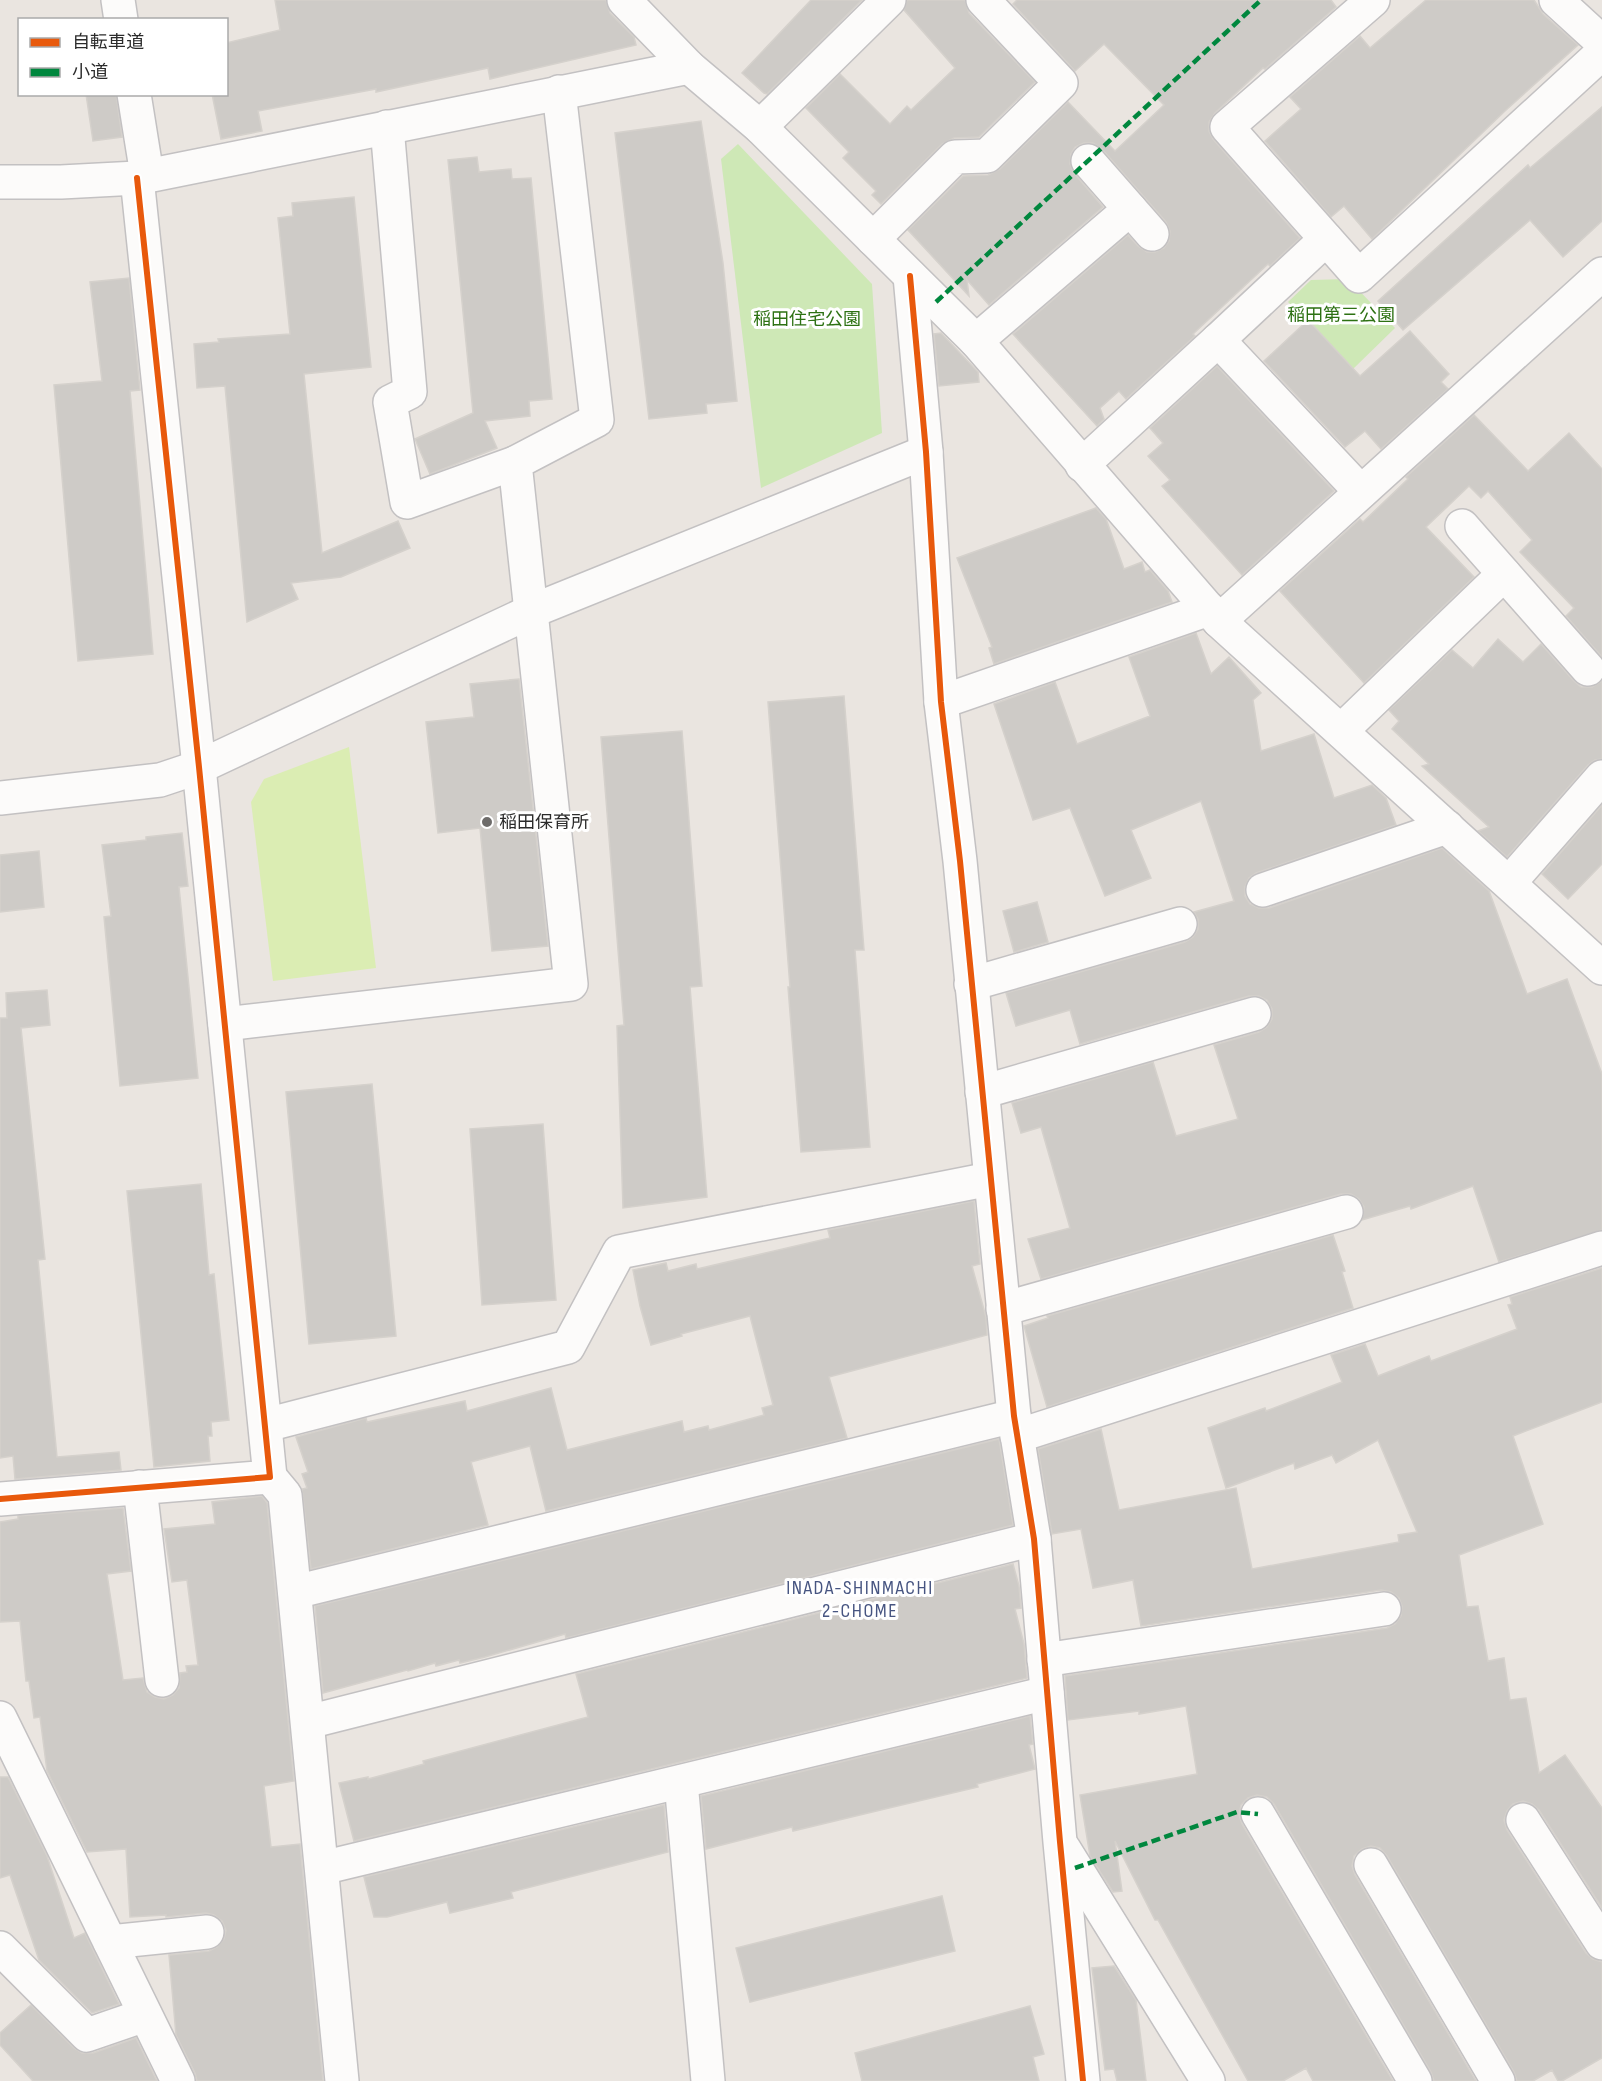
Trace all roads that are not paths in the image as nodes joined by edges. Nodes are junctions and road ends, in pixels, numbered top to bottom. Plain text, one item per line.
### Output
1 (118, 0) edge
2 (624, 0) edge
3 (889, 0) edge
4 (983, 0) edge
5 (1373, 0) edge
6 (1557, 0) edge
7 (121, 18) edge
8 (1602, 42) edge
9 (1602, 53) edge
10 (688, 67) junction
11 (558, 92) junction
12 (134, 96) edge
13 (387, 127) junction
14 (760, 127) junction
15 (1088, 161) dead end
16 (142, 176) junction
17 (0, 182) edge
18 (1130, 209) junction
19 (1152, 234) dead end
20 (873, 239) junction
21 (1326, 239) junction
22 (1602, 274) edge
23 (910, 276) junction
24 (1218, 340) junction
25 (976, 341) junction
26 (926, 452) junction
27 (515, 463) junction
28 (1082, 465) junction
29 (1361, 492) junction
30 (1462, 526) dead end
31 (1504, 574) junction
32 (532, 611) junction
33 (1214, 615) junction
34 (1588, 669) dead end
35 (941, 702) junction
36 (1341, 731) junction
37 (199, 767) junction
38 (1602, 777) edge
39 (0, 798) edge
40 (1447, 827) junction
41 (1509, 883) junction
42 (1263, 890) dead end
43 (1180, 924) dead end
44 (1602, 968) edge
45 (971, 984) junction
46 (1254, 1014) dead end
47 (225, 1024) junction
48 (982, 1092) junction
49 (990, 1179) junction
50 (1346, 1212) dead end
51 (1602, 1248) edge
52 (1003, 1309) junction
53 (266, 1425) junction
54 (1016, 1426) junction
55 (270, 1477) junction
56 (140, 1487) junction
57 (0, 1499) edge
58 (1034, 1539) junction
59 (295, 1592) junction
60 (1384, 1610) dead end
61 (1044, 1660) junction
62 (162, 1680) dead end
63 (1047, 1693) junction
64 (0, 1718) edge
65 (308, 1722) junction
66 (681, 1782) junction
67 (1258, 1814) dead end
68 (1523, 1820) dead end
69 (1060, 1842) junction
70 (1371, 1865) dead end
71 (322, 1868) junction
72 (207, 1932) dead end
73 (110, 1942) junction
74 (1602, 1942) edge
75 (0, 1948) edge
76 (145, 2015) junction
77 (178, 2081) edge
78 (342, 2081) edge
79 (708, 2081) edge
80 (1083, 2081) edge
81 (1208, 2081) edge
82 (1415, 2081) edge
83 (1498, 2081) edge

1 - 7 street
2 - 10 street
3 - 14 street
4 - 20 street
5 - 21 street
6 - 8 street
9 - 21 street
10 - 11 street
10 - 14 street
11 - 13 street
11 - 27 street
12 - 16 street
13 - 16 street
13 - 27 street
14 - 20 street
15 - 18 street
16 - 17 street
16 - 37 street
18 - 19 street
18 - 25 street
20 - 23 street
21 - 24 street
22 - 29 street
23 - 25 street
23 - 26 street
24 - 28 street
24 - 29 street
25 - 28 street
26 - 32 street
26 - 35 street
27 - 32 street
28 - 33 street
29 - 33 street
30 - 31 street
31 - 34 street
31 - 36 street
32 - 37 street
32 - 47 street
33 - 35 street
33 - 36 street
35 - 45 street
36 - 40 street
37 - 39 street
37 - 47 street
38 - 41 street
40 - 41 street
40 - 42 street
41 - 44 street
43 - 45 street
45 - 48 street
46 - 48 street
47 - 53 street
48 - 49 street
49 - 52 street
49 - 53 street
50 - 52 street
51 - 54 street
52 - 54 street
53 - 55 street
54 - 58 street
54 - 59 street
55 - 56 street
55 - 59 street
56 - 57 street
56 - 62 street
58 - 61 street
58 - 65 street
59 - 65 street
60 - 61 street
61 - 63 street
63 - 66 street
63 - 69 street
64 - 73 street
65 - 71 street
66 - 71 street
66 - 79 street
67 - 82 street
68 - 74 street
69 - 80 street
69 - 81 street
70 - 83 street
71 - 78 street
72 - 73 street
73 - 76 street
75 - 76 street
76 - 77 street

